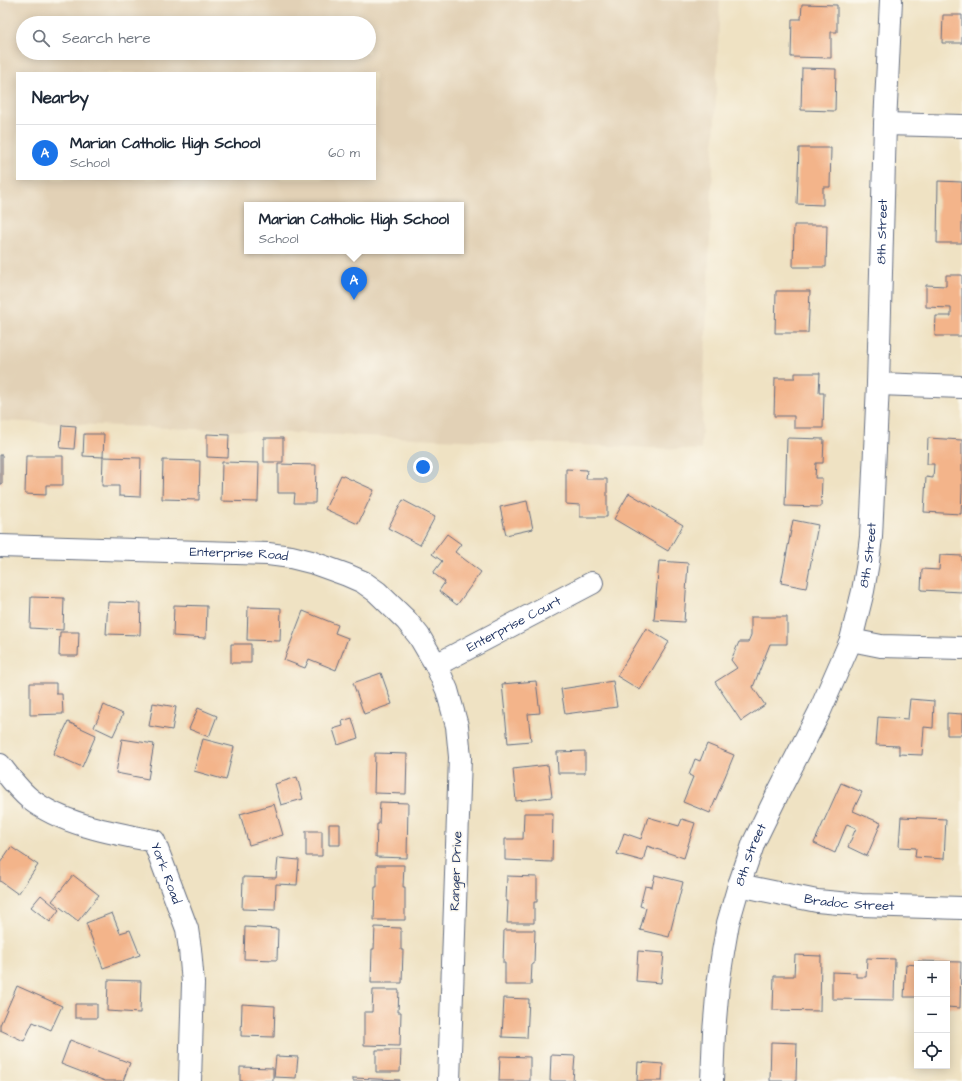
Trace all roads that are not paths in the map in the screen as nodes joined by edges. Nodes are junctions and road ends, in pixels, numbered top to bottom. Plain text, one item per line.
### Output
1 (891, 0) edge
2 (885, 124) junction
3 (962, 126) edge
4 (878, 384) junction
5 (962, 387) edge
6 (0, 546) edge
7 (592, 583) dead end
8 (851, 640) junction
9 (962, 648) edge
10 (436, 665) junction
11 (0, 765) edge
12 (739, 885) junction
13 (962, 908) edge
14 (190, 1081) edge
15 (449, 1081) edge
16 (712, 1081) edge

1 - 2 street, 8th Street
2 - 3 street
2 - 4 street, 8th Street
4 - 5 street
4 - 8 street, 8th Street
6 - 10 street, Enterprise Road
7 - 10 street, Enterprise Court
8 - 9 street
8 - 12 street, 8th Street
10 - 15 street, Ranger Drive
11 - 14 street, York Road
12 - 13 street, Bradoc Street
12 - 16 street, 8th Street

